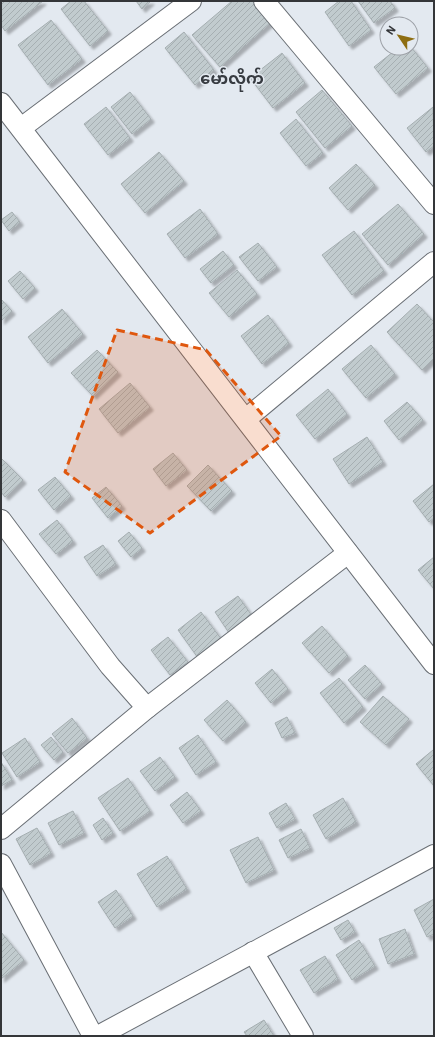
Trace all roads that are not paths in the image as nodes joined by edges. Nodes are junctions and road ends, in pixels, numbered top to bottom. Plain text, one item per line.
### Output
1 (191, 1) edge
2 (264, 1) edge
3 (1, 103) edge
4 (21, 128) junction
5 (434, 204) edge
6 (434, 262) edge
7 (246, 419) junction
8 (1, 520) edge
9 (348, 553) junction
10 (434, 664) edge
11 (147, 708) junction
12 (1, 829) edge
13 (434, 855) edge
14 (1, 864) edge
15 (253, 952) junction
16 (93, 1036) edge
17 (98, 1036) edge
18 (303, 1036) edge

1 - 4 street
2 - 5 street
3 - 4 street
4 - 7 street
6 - 7 street
7 - 9 street
8 - 11 street
9 - 10 street
9 - 11 street
11 - 12 street
13 - 15 street
14 - 16 street
15 - 17 street
15 - 18 street

